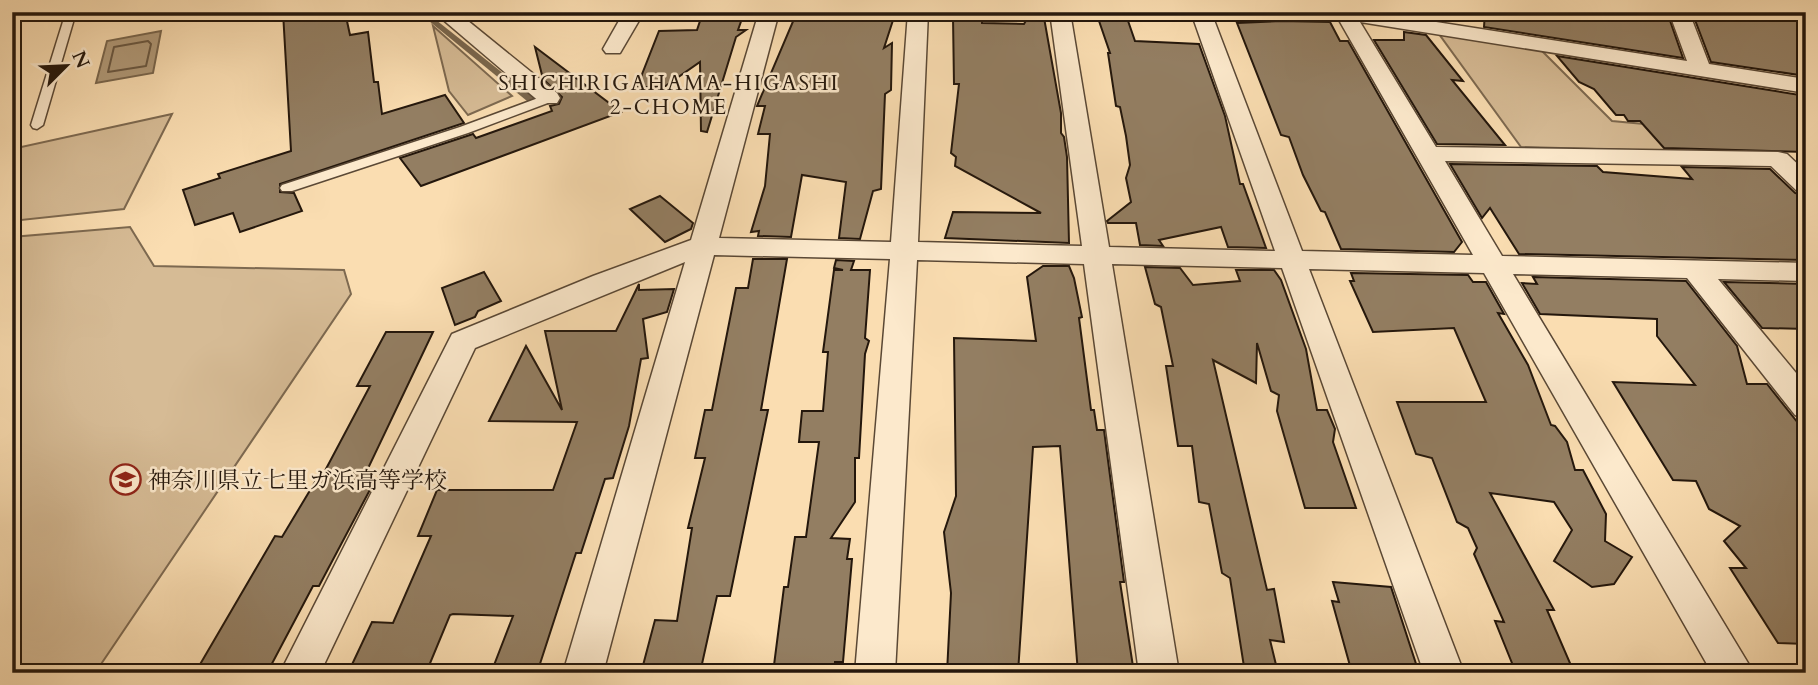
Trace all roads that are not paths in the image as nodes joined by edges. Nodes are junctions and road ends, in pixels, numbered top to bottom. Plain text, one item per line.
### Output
1 (71, 12) edge
2 (444, 12) edge
3 (634, 12) edge
4 (769, 12) edge
5 (918, 12) edge
6 (1060, 12) edge
7 (1201, 12) edge
8 (1252, 12) edge
9 (1344, 13) edge
10 (1675, 13) edge
11 (613, 49) dead end
12 (1701, 71) junction
13 (1806, 86) edge
14 (549, 99) joint
15 (37, 125) dead end
16 (1429, 154) junction
17 (1806, 186) edge
18 (286, 188) dead end
19 (702, 246) junction
20 (904, 251) junction
21 (1095, 255) junction
22 (1293, 260) junction
23 (1494, 265) junction
24 (1695, 270) junction
25 (1806, 272) edge
26 (1806, 407) edge
27 (300, 673) edge
28 (583, 673) edge
29 (875, 673) edge
30 (1159, 673) edge
31 (1444, 673) edge
32 (1734, 673) edge

1 - 15 lane
2 - 14 street
3 - 11 street
4 - 19 street
5 - 20 street
6 - 21 street
7 - 22 street
8 - 9 street
9 - 12 street
9 - 16 street
10 - 12 street
12 - 13 street
14 - 18 lane
16 - 17 street
16 - 23 street
19 - 20 street
19 - 27 street
19 - 28 street
20 - 21 street
20 - 29 street
21 - 22 street
21 - 30 street
22 - 23 street
22 - 31 street
23 - 24 street
23 - 32 street
24 - 25 street
24 - 26 street

